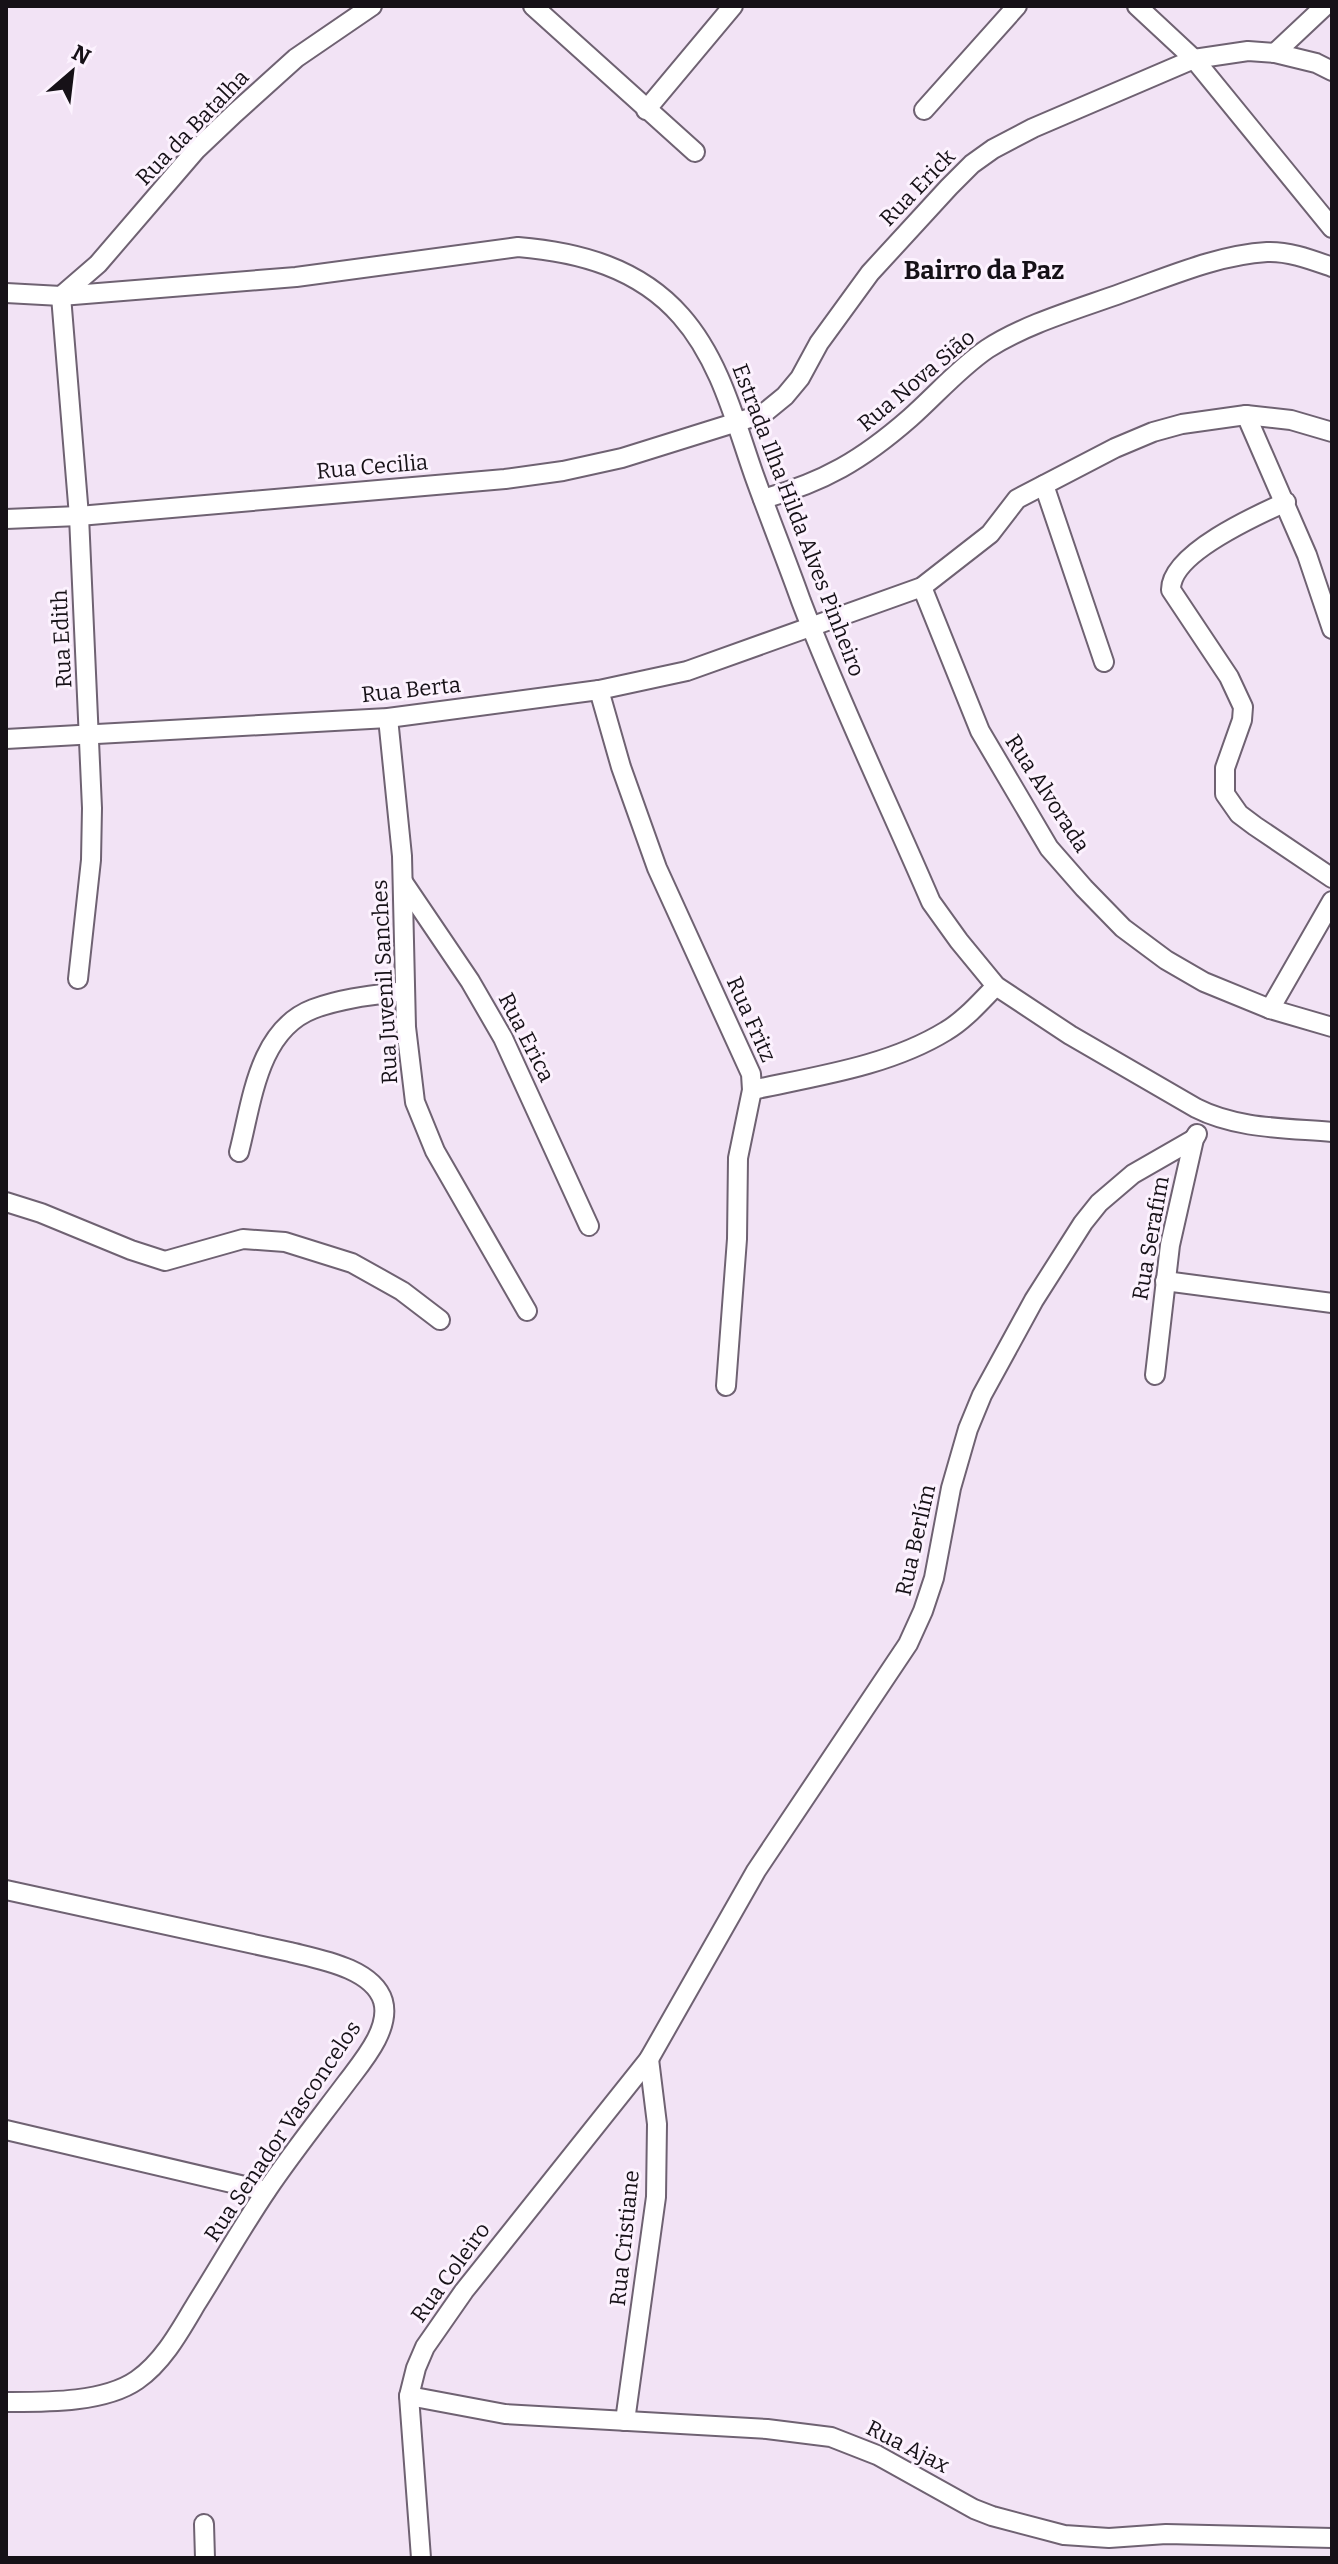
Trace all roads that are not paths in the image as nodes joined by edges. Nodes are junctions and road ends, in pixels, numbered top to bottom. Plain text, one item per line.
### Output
1 (372, 6) edge
2 (533, 6) edge
3 (733, 6) edge
4 (1017, 6) edge
5 (1137, 6) edge
6 (1325, 6) edge
7 (1275, 53) junction
8 (1194, 59) junction
9 (1332, 71) edge
10 (646, 110) junction
11 (924, 110) dead end
12 (695, 152) dead end
13 (1332, 228) edge
14 (1332, 267) edge
15 (6, 293) edge
16 (61, 296) junction
17 (1246, 415) junction
18 (736, 423) junction
19 (1332, 432) edge
20 (1044, 485) junction
21 (763, 499) junction
22 (1286, 502) junction
23 (79, 516) junction
24 (6, 519) edge
25 (922, 587) junction
26 (812, 628) junction
27 (1332, 629) edge
28 (1104, 662) dead end
29 (599, 690) junction
30 (388, 718) junction
31 (89, 733) junction
32 (6, 739) edge
33 (1332, 878) edge
34 (403, 882) junction
35 (1332, 901) edge
36 (78, 979) dead end
37 (996, 986) junction
38 (405, 991) junction
39 (1270, 1009) junction
40 (1332, 1027) edge
41 (752, 1090) junction
42 (1211, 1116) junction
43 (1332, 1132) edge
44 (1194, 1139) junction
45 (239, 1152) dead end
46 (6, 1202) edge
47 (589, 1226) dead end
48 (1165, 1281) junction
49 (1332, 1303) edge
50 (527, 1311) dead end
51 (440, 1320) dead end
52 (1155, 1375) dead end
53 (726, 1386) dead end
54 (6, 1890) edge
55 (649, 2059) junction
56 (6, 2130) edge
57 (266, 2191) junction
58 (409, 2396) junction
59 (6, 2402) edge
60 (625, 2421) junction
61 (204, 2524) dead end
62 (1332, 2538) edge
63 (205, 2558) edge
64 (421, 2558) edge

1 - 16 street, Rua da Batalha
2 - 10 street
3 - 10 street
4 - 11 street
5 - 8 street
6 - 7 street
7 - 8 street, Rua Erick
7 - 9 street, Rua Erick
8 - 13 street
8 - 18 street, Rua Erick
10 - 12 street
14 - 21 street, Rua Nova Sião
15 - 16 street, Estrada Ilha Hilda Alves Pinheiro
16 - 18 street, Estrada Ilha Hilda Alves Pinheiro
16 - 23 street, Rua Edith
17 - 19 street, Rua Berta
17 - 20 street, Rua Berta
17 - 22 street
18 - 21 street, Estrada Ilha Hilda Alves Pinheiro
18 - 23 street, Rua Cecilia
20 - 25 street, Rua Berta
20 - 28 street
21 - 26 street, Estrada Ilha Hilda Alves Pinheiro
22 - 27 street
22 - 33 street
23 - 24 street, Rua Cecilia
23 - 31 street, Rua Edith
25 - 26 street, Rua Berta
25 - 39 street, Rua Alvorada
26 - 29 street, Rua Berta
26 - 37 street, Estrada Ilha Hilda Alves Pinheiro
29 - 30 street, Rua Berta
29 - 41 street, Rua Fritz
30 - 31 street, Rua Berta
30 - 34 street, Rua Juvenil Sanches
31 - 32 street, Rua Berta
31 - 36 street, Rua Edith
34 - 38 street, Rua Juvenil Sanches
34 - 47 street, Rua Erica
35 - 39 street
37 - 41 street
37 - 42 street, Estrada Ilha Hilda Alves Pinheiro
38 - 45 street
38 - 50 street, Rua Juvenil Sanches
39 - 40 street, Rua Alvorada
41 - 53 street, Rua Fritz
42 - 43 street, Estrada Ilha Hilda Alves Pinheiro
42 - 44 street, Rua Serafim
44 - 48 street, Rua Serafim
44 - 55 street, Rua Berlím
46 - 51 street
48 - 49 street
48 - 52 street, Rua Serafim
54 - 57 street, Rua Senador Vasconcelos
55 - 58 street, Rua Coleiro
55 - 60 street, Rua Cristiane
56 - 57 street
57 - 59 street, Rua Senador Vasconcelos
58 - 60 street, Rua Ajax
58 - 64 street, Rua Coleiro
60 - 62 street, Rua Ajax
61 - 63 street

